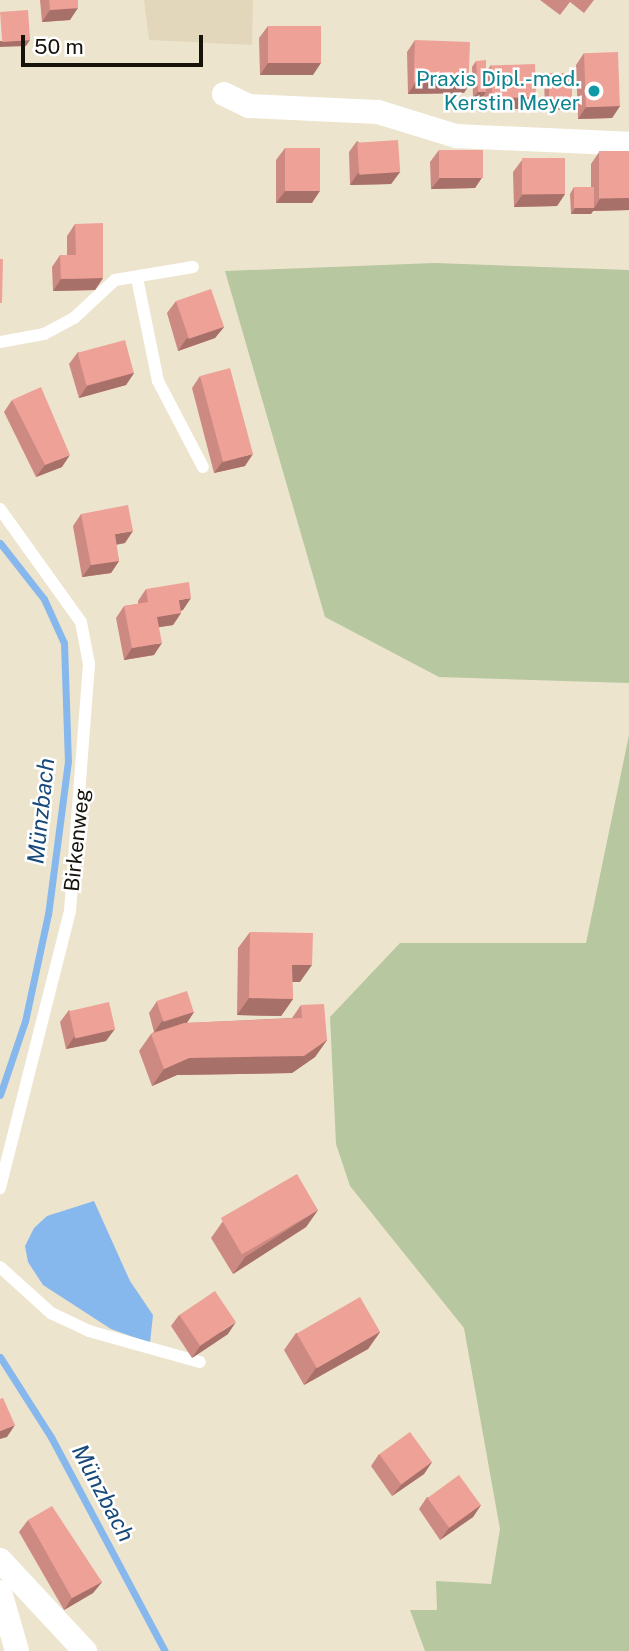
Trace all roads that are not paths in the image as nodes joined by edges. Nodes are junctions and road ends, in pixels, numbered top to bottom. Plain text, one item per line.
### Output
1 (224, 94) dead end
2 (629, 144) edge
3 (193, 267) dead end
4 (137, 278) junction
5 (0, 342) edge
6 (203, 467) dead end
7 (0, 509) edge
8 (0, 1188) edge
9 (0, 1267) edge
10 (200, 1362) dead end
11 (0, 1560) edge
12 (0, 1592) edge
13 (17, 1651) edge
14 (85, 1651) edge

1 - 2 street
3 - 4 lane
4 - 5 lane
4 - 6 lane
7 - 8 lane, Birkenweg
9 - 10 lane
11 - 14 street
12 - 13 street

